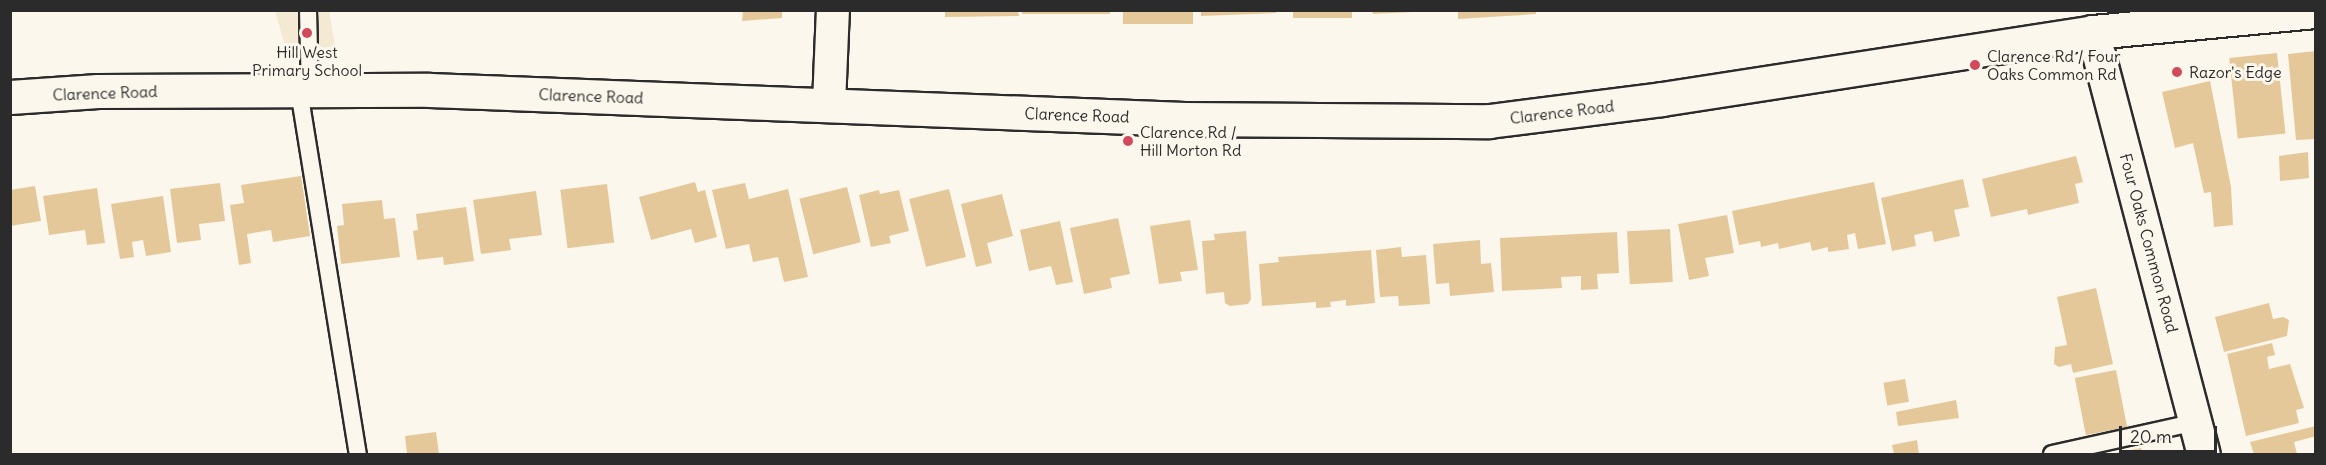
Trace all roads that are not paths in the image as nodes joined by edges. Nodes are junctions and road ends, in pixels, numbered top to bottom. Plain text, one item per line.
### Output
1 (308, 10) edge
2 (833, 10) edge
3 (2316, 11) edge
4 (2093, 32) junction
5 (305, 91) junction
6 (10, 97) edge
7 (829, 104) junction
8 (2196, 422) junction
9 (358, 454) edge
10 (2052, 454) edge
11 (2204, 454) edge

1 - 5 lane
2 - 7 street
3 - 4 street, Clarence Road
4 - 7 street, Clarence Road
4 - 8 street, Four Oaks Common Road
5 - 6 street, Clarence Road
5 - 7 street, Clarence Road
5 - 9 lane
8 - 10 lane
8 - 11 street, Four Oaks Common Road

